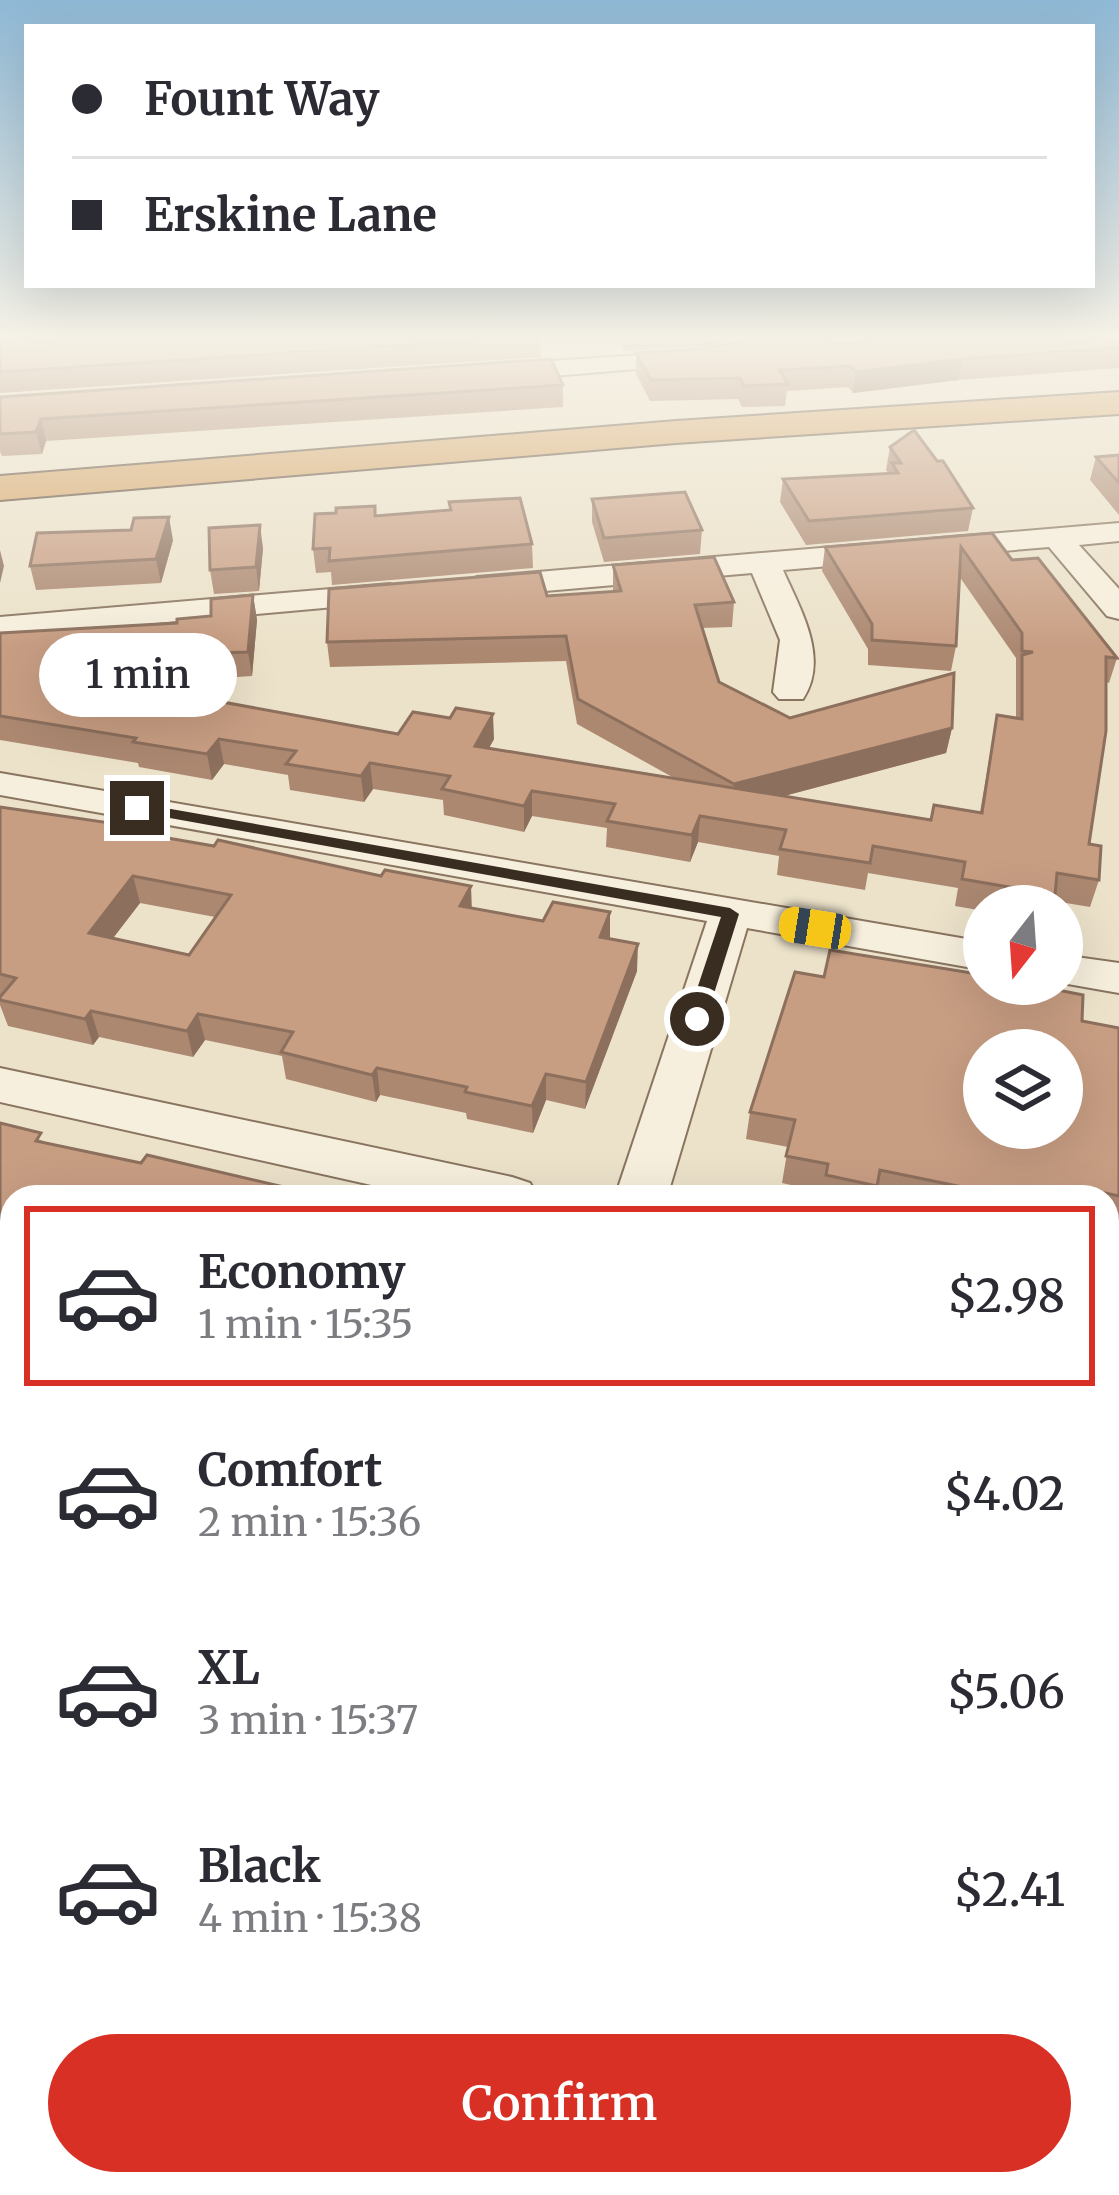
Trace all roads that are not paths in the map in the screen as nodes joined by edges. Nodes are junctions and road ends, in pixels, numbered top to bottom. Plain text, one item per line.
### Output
1 (587, 442) edge
2 (978, 442) edge
3 (0, 487) edge
4 (0, 515) edge
5 (1119, 532) edge
6 (1057, 538) junction
7 (764, 562) junction
8 (1119, 609) edge
9 (0, 627) edge
10 (791, 692) dead end
11 (0, 784) edge
12 (730, 914) junction
13 (963, 953) edge
14 (1083, 972) edge
15 (1119, 978) edge
16 (0, 1085) edge
17 (457, 1185) edge
18 (645, 1185) edge

1 - 3 highway
2 - 4 highway
5 - 6 street
6 - 7 street
6 - 8 street
7 - 9 street
7 - 10 street
11 - 12 street
12 - 13 street
12 - 18 street
14 - 15 street
16 - 17 street

